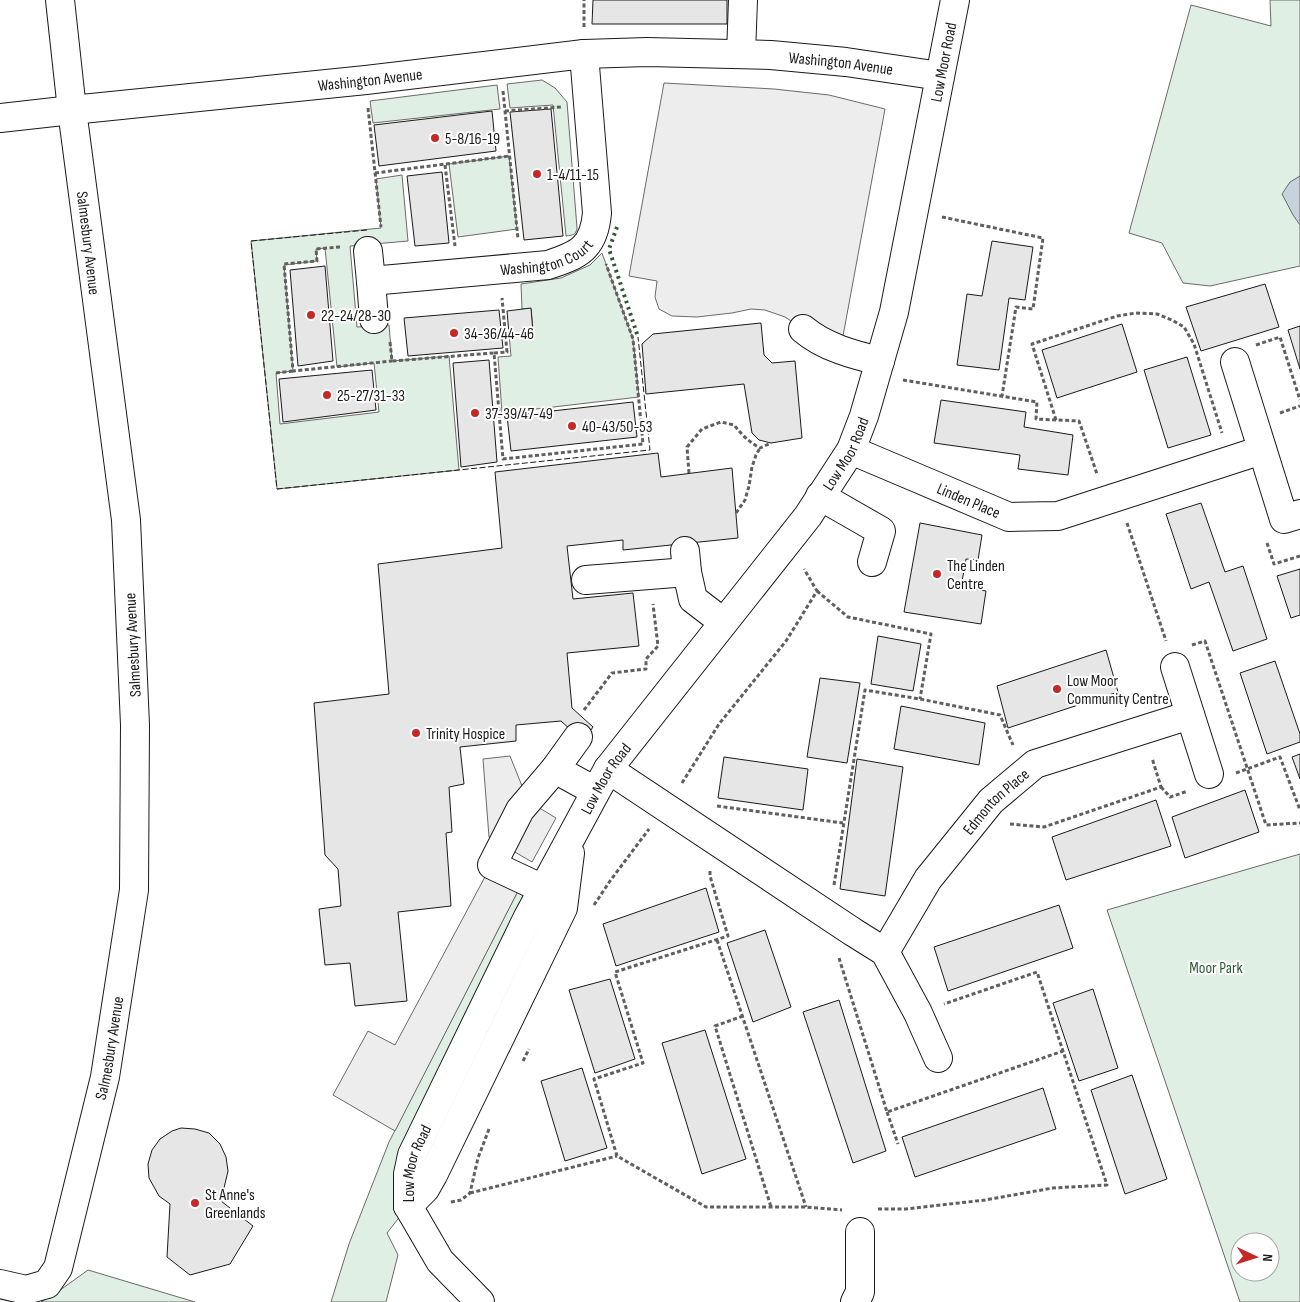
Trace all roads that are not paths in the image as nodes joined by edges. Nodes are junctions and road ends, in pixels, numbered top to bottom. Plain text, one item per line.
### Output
1 (60, 0) edge
2 (743, 0) edge
3 (955, 0) edge
4 (584, 54) junction
5 (741, 54) junction
6 (940, 76) junction
7 (72, 110) junction
8 (0, 118) edge
9 (374, 240) road end
10 (371, 281) junction
11 (382, 327) road end
12 (803, 329) dead end
13 (1235, 362) dead end
14 (878, 369) junction
15 (851, 450) junction
16 (1262, 450) junction
17 (820, 496) junction
18 (1300, 514) edge
19 (872, 562) dead end
20 (586, 580) dead end
21 (723, 622) junction
22 (1173, 660) road end
23 (1190, 715) junction
24 (579, 726) road end
25 (554, 770) junction
26 (1209, 774) dead end
27 (601, 780) junction
28 (554, 894) junction
29 (886, 952) junction
30 (938, 1058) dead end
31 (865, 1220) road end
32 (0, 1284) edge
33 (480, 1302) edge
34 (854, 1302) edge

1 - 7 street, Salmesbury Avenue
2 - 5 street
3 - 6 street, Low Moor Road
4 - 5 street, Washington Avenue
4 - 7 street, Washington Avenue
4 - 10 street, Washington Court
5 - 6 street, Washington Avenue
6 - 14 street, Low Moor Road
7 - 8 street, Washington Avenue
7 - 32 street, Salmesbury Avenue
9 - 10 street
10 - 11 street
12 - 14 street
13 - 16 street
14 - 15 street, Low Moor Road
15 - 16 street, Linden Place
15 - 17 street, Low Moor Road
16 - 18 street
17 - 19 street
17 - 21 street, Low Moor Road
20 - 21 street
21 - 27 street, Low Moor Road
22 - 23 street
23 - 26 street
23 - 29 street, Edmonton Place
24 - 25 street
25 - 27 street
25 - 28 street
27 - 28 street, Low Moor Road
27 - 29 street
28 - 33 street, Low Moor Road
29 - 30 street
31 - 34 street

